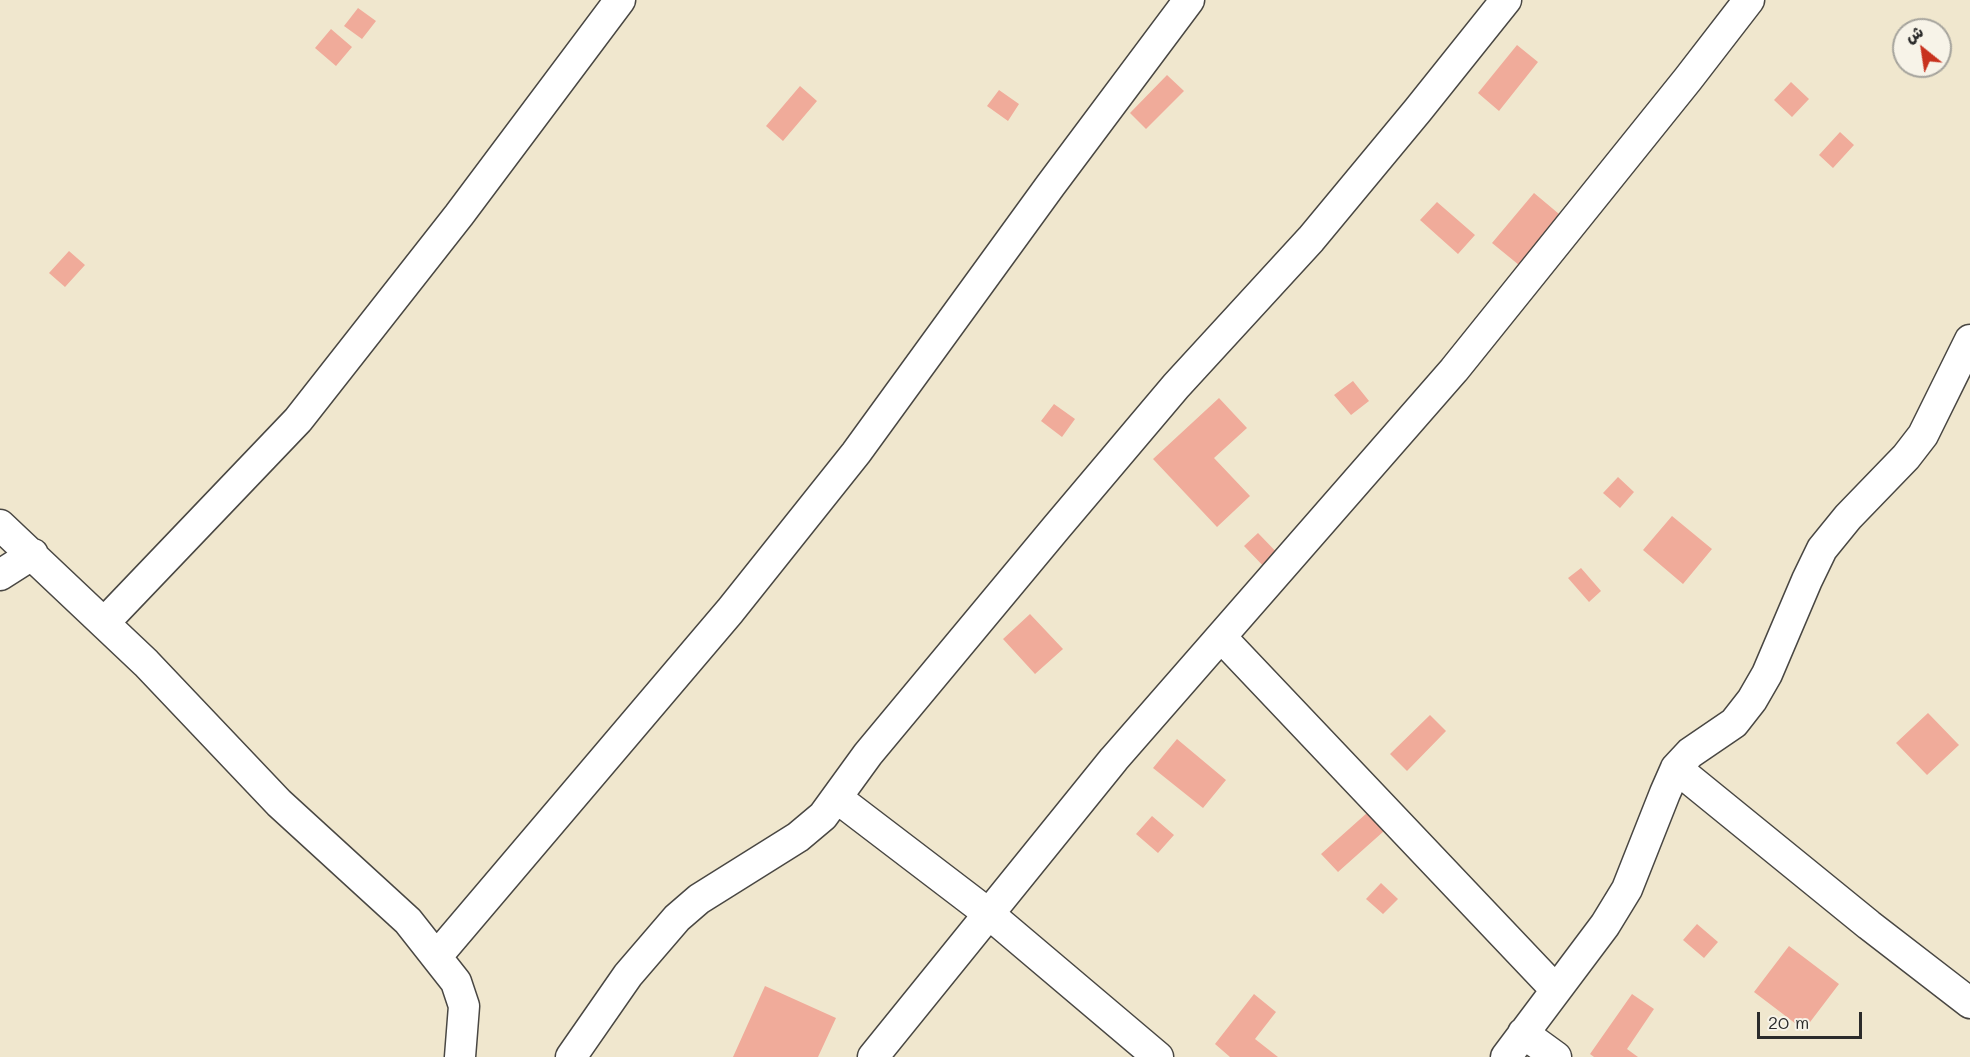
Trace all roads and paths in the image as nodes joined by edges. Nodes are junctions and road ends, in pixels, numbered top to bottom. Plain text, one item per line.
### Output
1 (620, 0) edge
2 (1189, 0) edge
3 (1506, 0) edge
4 (1749, 0) edge
5 (1970, 340) edge
6 (0, 525) edge
7 (33, 554) junction
8 (0, 574) edge
9 (104, 623) junction
10 (1221, 637) junction
11 (1676, 768) junction
12 (837, 798) junction
13 (989, 914) junction
14 (437, 956) junction
15 (1556, 990) junction
16 (1970, 1003) edge
17 (1523, 1033) junction
18 (460, 1057) edge
19 (571, 1057) edge
20 (873, 1057) edge
21 (1158, 1057) edge
22 (1506, 1057) edge
23 (1556, 1057) edge

1 - 9 street
2 - 14 street
3 - 12 street
4 - 10 street
5 - 11 street
6 - 7 street
7 - 8 street
7 - 9 street
9 - 14 street
10 - 13 street
10 - 15 street
11 - 15 street
11 - 16 street
12 - 13 street
12 - 19 street
13 - 20 street
13 - 21 street
14 - 18 street
15 - 17 street
17 - 22 street
17 - 23 street

